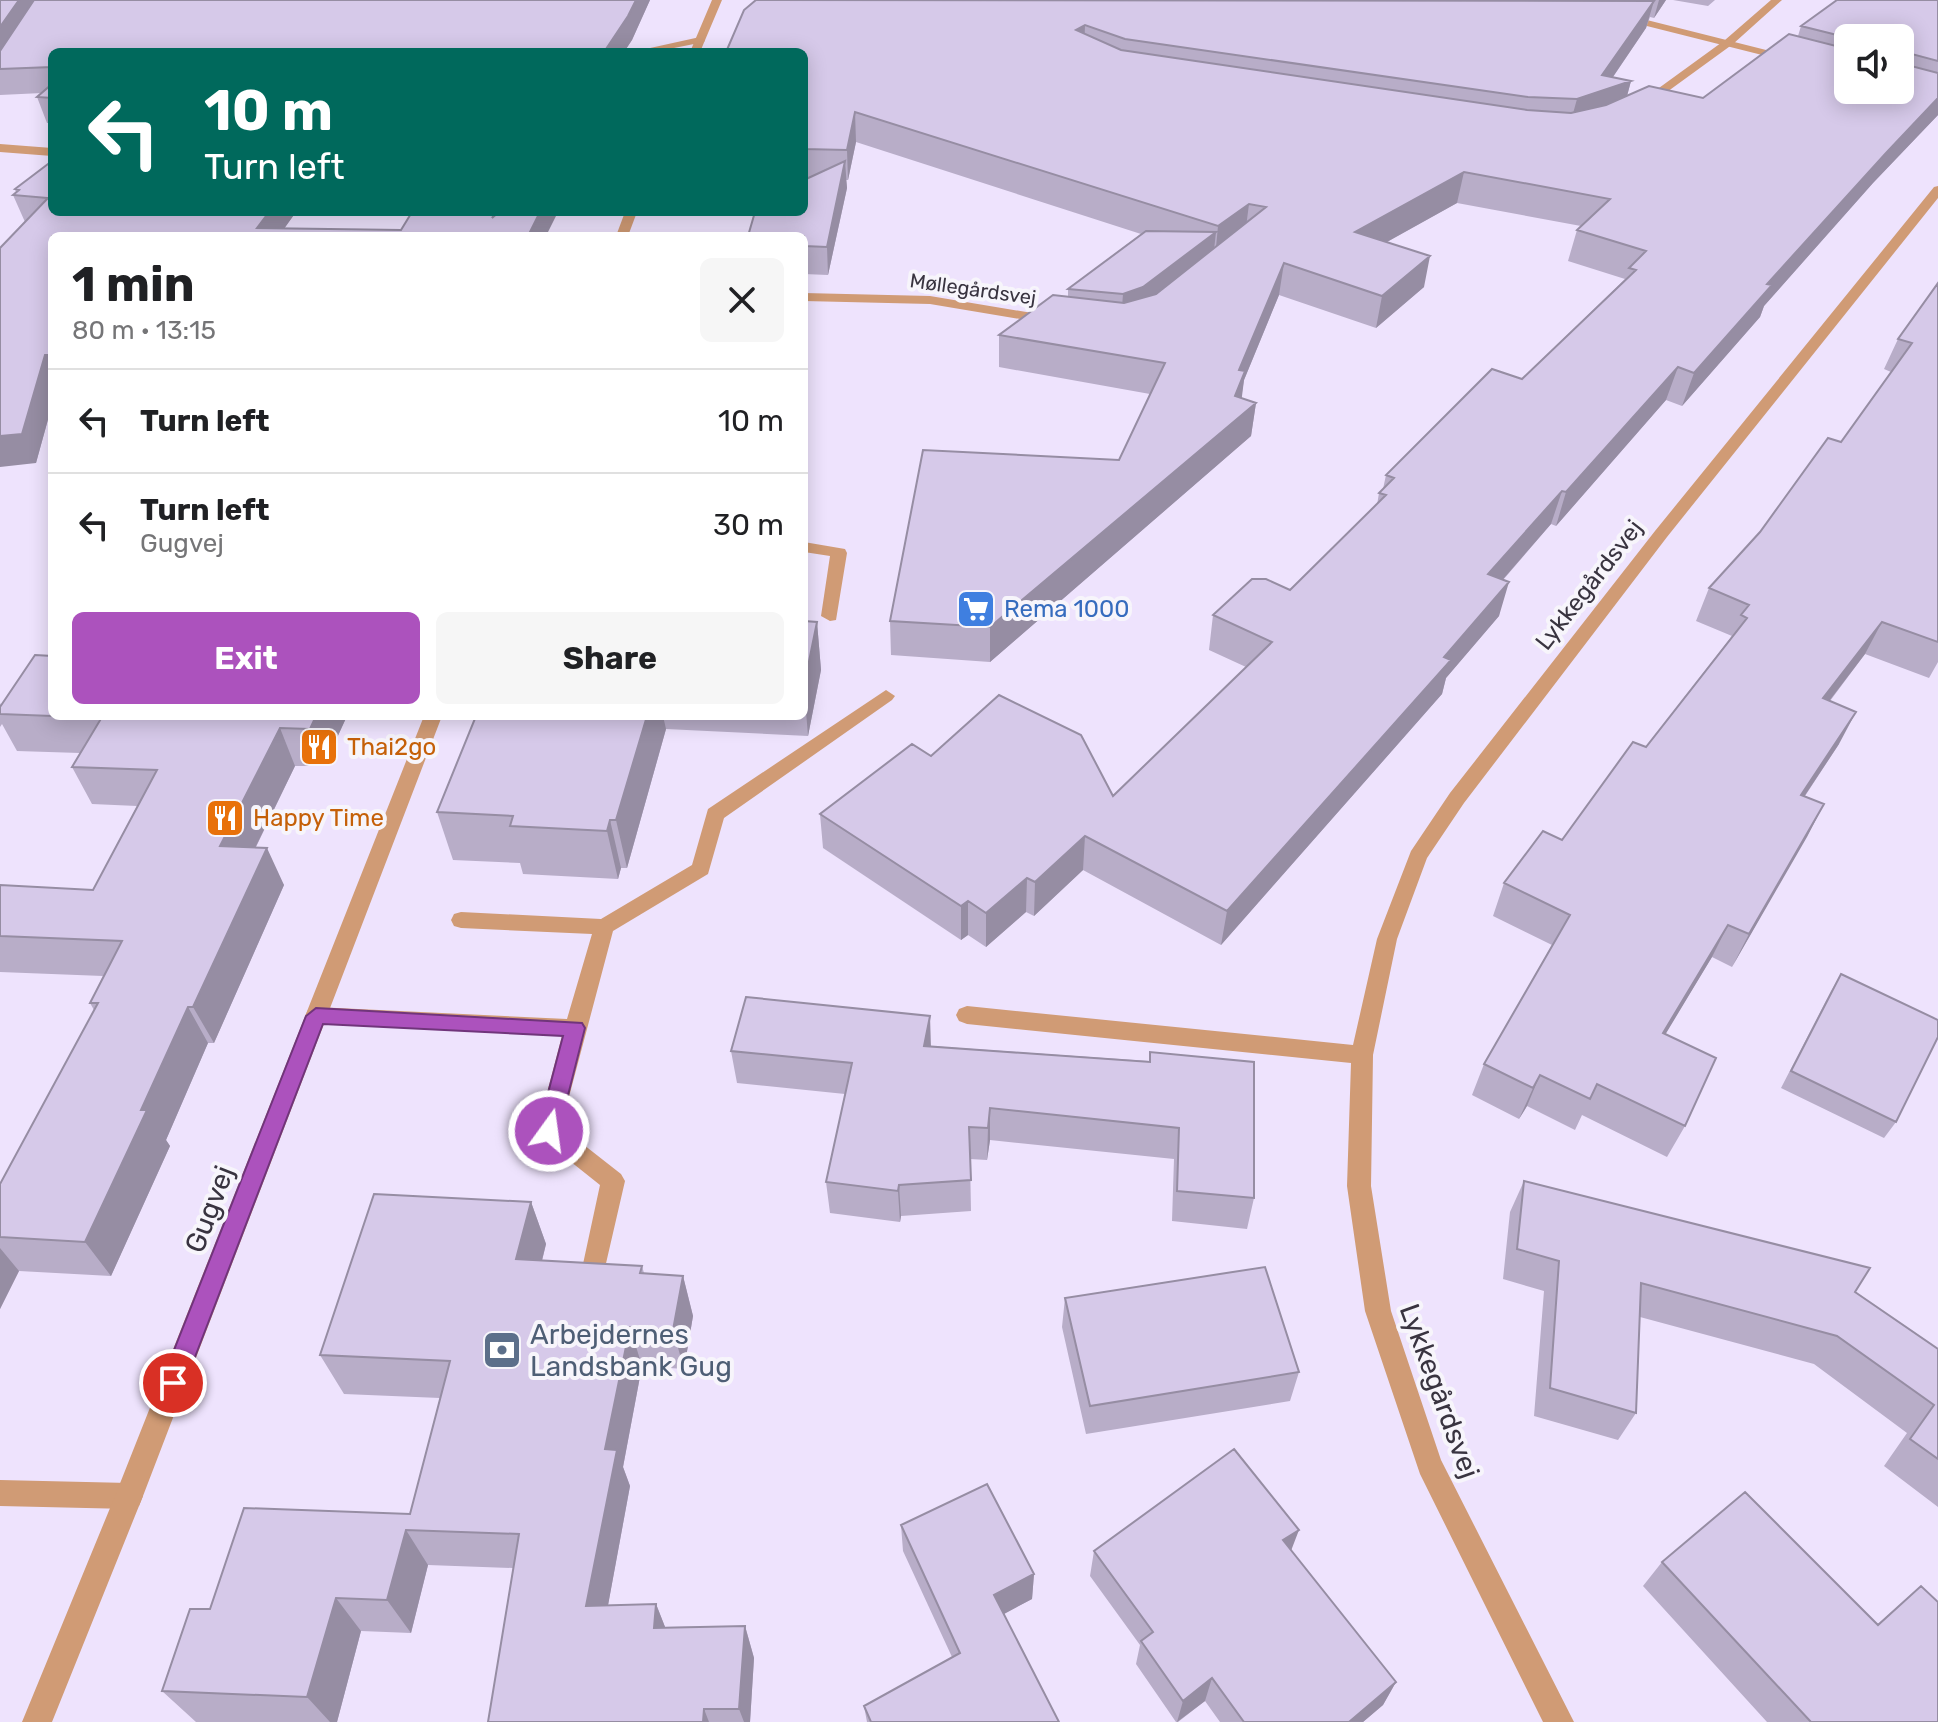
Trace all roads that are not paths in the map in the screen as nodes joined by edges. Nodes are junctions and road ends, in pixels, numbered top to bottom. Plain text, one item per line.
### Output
1 (717, 0) edge
2 (1777, 0) edge
3 (1615, 16) edge
4 (1729, 42) junction
5 (698, 46) edge
6 (678, 48) edge
7 (1803, 63) edge
8 (1626, 113) edge
9 (0, 148) edge
10 (48, 152) edge
11 (1938, 190) edge
12 (808, 297) edge
13 (1062, 322) edge
14 (808, 548) edge
15 (830, 616) dead end
16 (886, 696) dead end
17 (431, 720) edge
18 (461, 920) dead end
19 (604, 927) junction
20 (967, 1015) dead end
21 (316, 1016) junction
22 (575, 1028) junction
23 (1362, 1055) junction
24 (595, 1264) edge
25 (0, 1493) edge
26 (129, 1496) junction
27 (37, 1722) edge
28 (1559, 1722) edge

1 - 5 street
2 - 4 street
3 - 4 street
4 - 7 street
4 - 8 street
5 - 6 street
9 - 10 street
11 - 23 street, Lykkegårdsvej
12 - 13 street, Møllegårdsvej
14 - 15 street
16 - 19 street
17 - 21 street, Gugvej
18 - 19 street
19 - 22 street
20 - 23 street
21 - 22 street
21 - 26 street, Gugvej
22 - 24 street
23 - 28 street, Lykkegårdsvej
25 - 26 street
26 - 27 street, Gugvej

